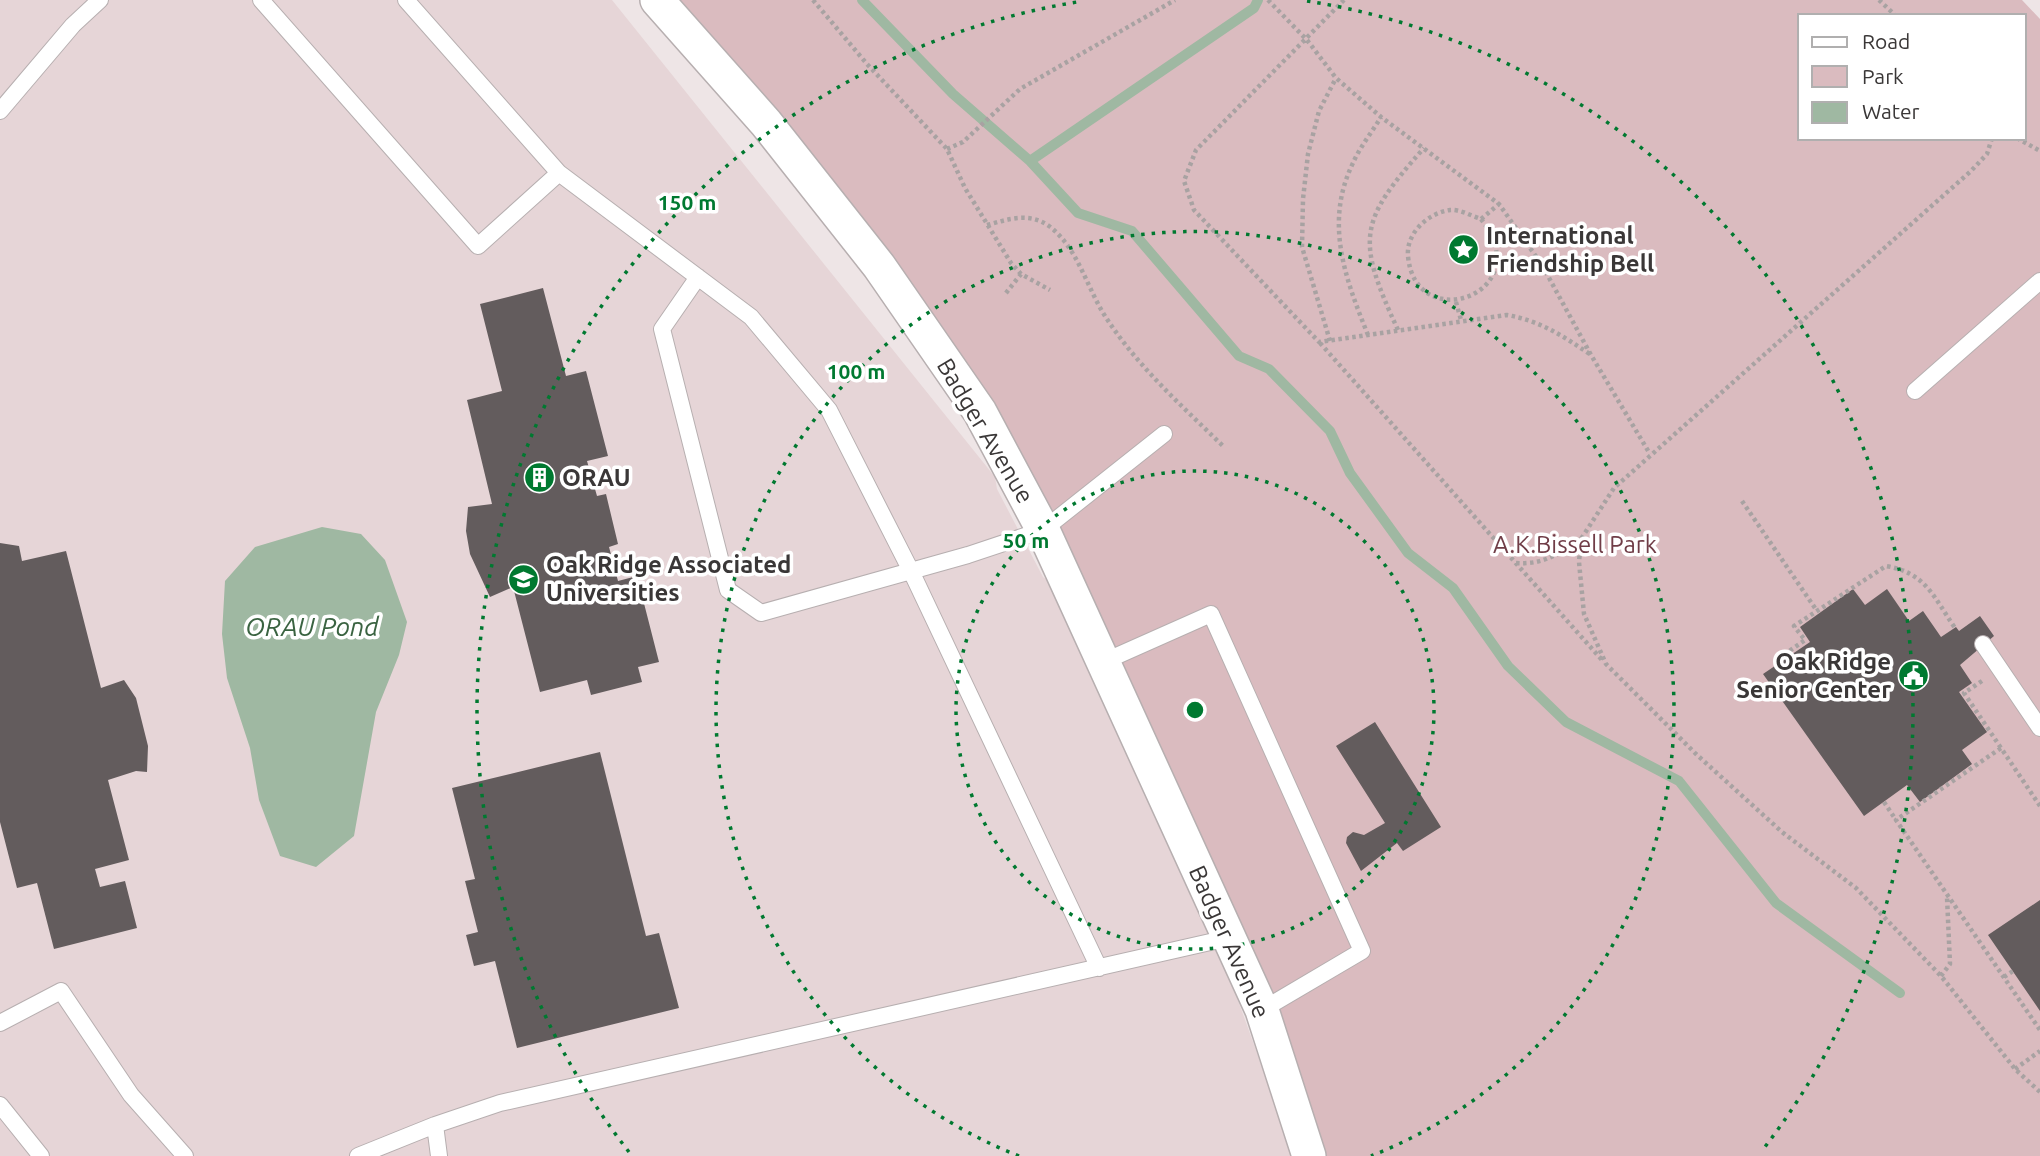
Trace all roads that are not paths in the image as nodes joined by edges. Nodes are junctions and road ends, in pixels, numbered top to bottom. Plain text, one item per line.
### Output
1 (100, 0) edge
2 (261, 0) edge
3 (406, 0) edge
4 (657, 0) edge
5 (0, 111) edge
6 (559, 173) junction
7 (698, 277) junction
8 (2040, 281) edge
9 (1915, 391) dead end
10 (1164, 434) dead end
11 (1043, 530) junction
12 (911, 570) junction
13 (1983, 645) dead end
14 (1103, 662) junction
15 (2040, 728) edge
16 (1228, 938) junction
17 (1099, 968) junction
18 (1262, 1010) junction
19 (0, 1023) edge
20 (0, 1105) edge
21 (435, 1125) junction
22 (41, 1156) edge
23 (186, 1156) edge
24 (358, 1156) edge
25 (439, 1156) edge
26 (1309, 1156) edge

1 - 5 lane
2 - 6 lane
3 - 6 lane
4 - 11 street, Badger Avenue
6 - 7 lane
7 - 12 lane
7 - 12 lane
8 - 9 lane
10 - 11 lane
11 - 12 lane
11 - 14 street, Badger Avenue
12 - 17 lane
13 - 15 lane
14 - 16 street, Badger Avenue
14 - 18 lane
16 - 17 lane
16 - 18 street, Badger Avenue
17 - 21 lane
18 - 26 street, Badger Avenue
19 - 23 lane
20 - 22 lane
21 - 24 lane
21 - 25 lane

